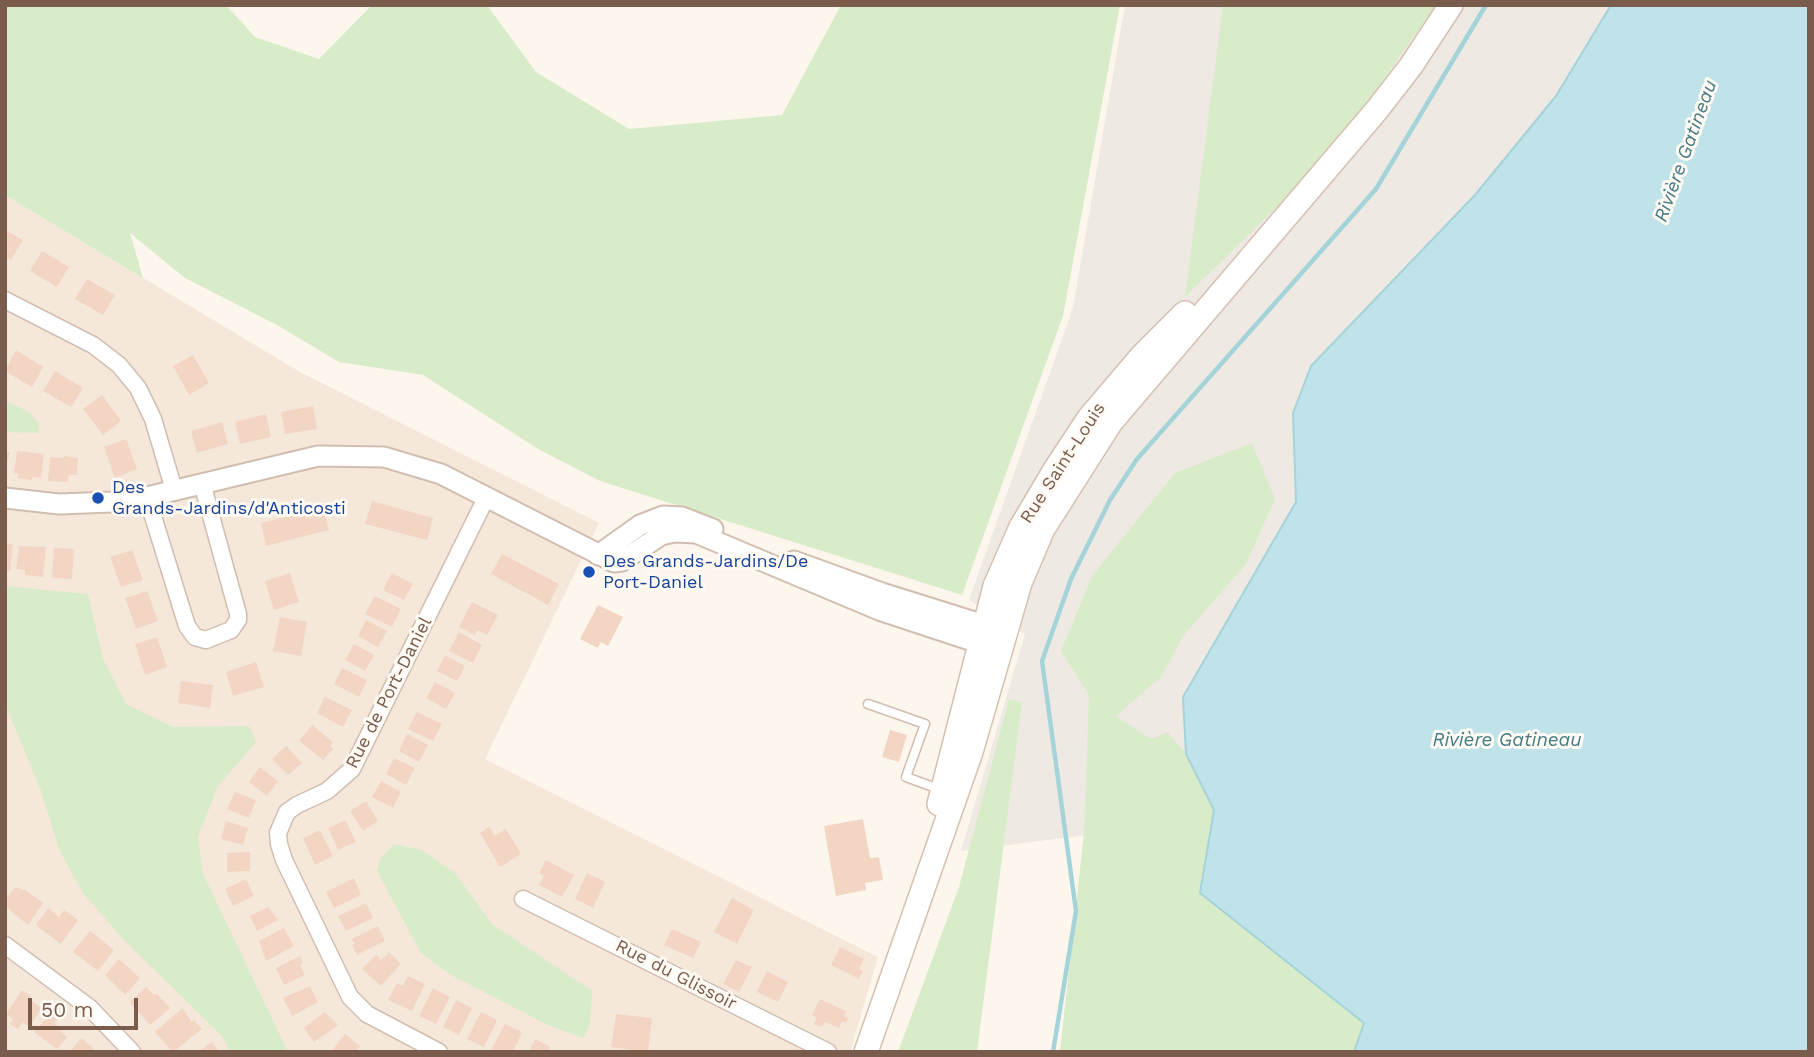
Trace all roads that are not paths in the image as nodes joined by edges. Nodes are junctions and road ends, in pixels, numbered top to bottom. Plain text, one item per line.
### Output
1 (1451, 5) edge
2 (5, 300) edge
3 (202, 483) junction
4 (174, 490) junction
5 (487, 496) junction
6 (147, 497) junction
7 (5, 498) edge
8 (992, 637) junction
9 (868, 704) dead end
10 (942, 790) junction
11 (523, 899) dead end
12 (911, 920) junction
13 (5, 945) edge
14 (132, 1052) edge
15 (439, 1052) edge
16 (828, 1052) edge
17 (866, 1052) edge

1 - 8 main road, Rue Saint-Louis
2 - 4 street
3 - 4 street
3 - 5 street
3 - 6 street
4 - 6 street
5 - 8 street
5 - 15 street, Rue de Port-Daniel
6 - 7 street
8 - 10 main road, Rue Saint-Louis
8 - 12 main road, Rue Saint-Louis
9 - 10 lane
10 - 12 main road, Rue Saint-Louis
11 - 16 street, Rue du Glissoir
12 - 17 main road, Rue Saint-Louis
13 - 14 street

